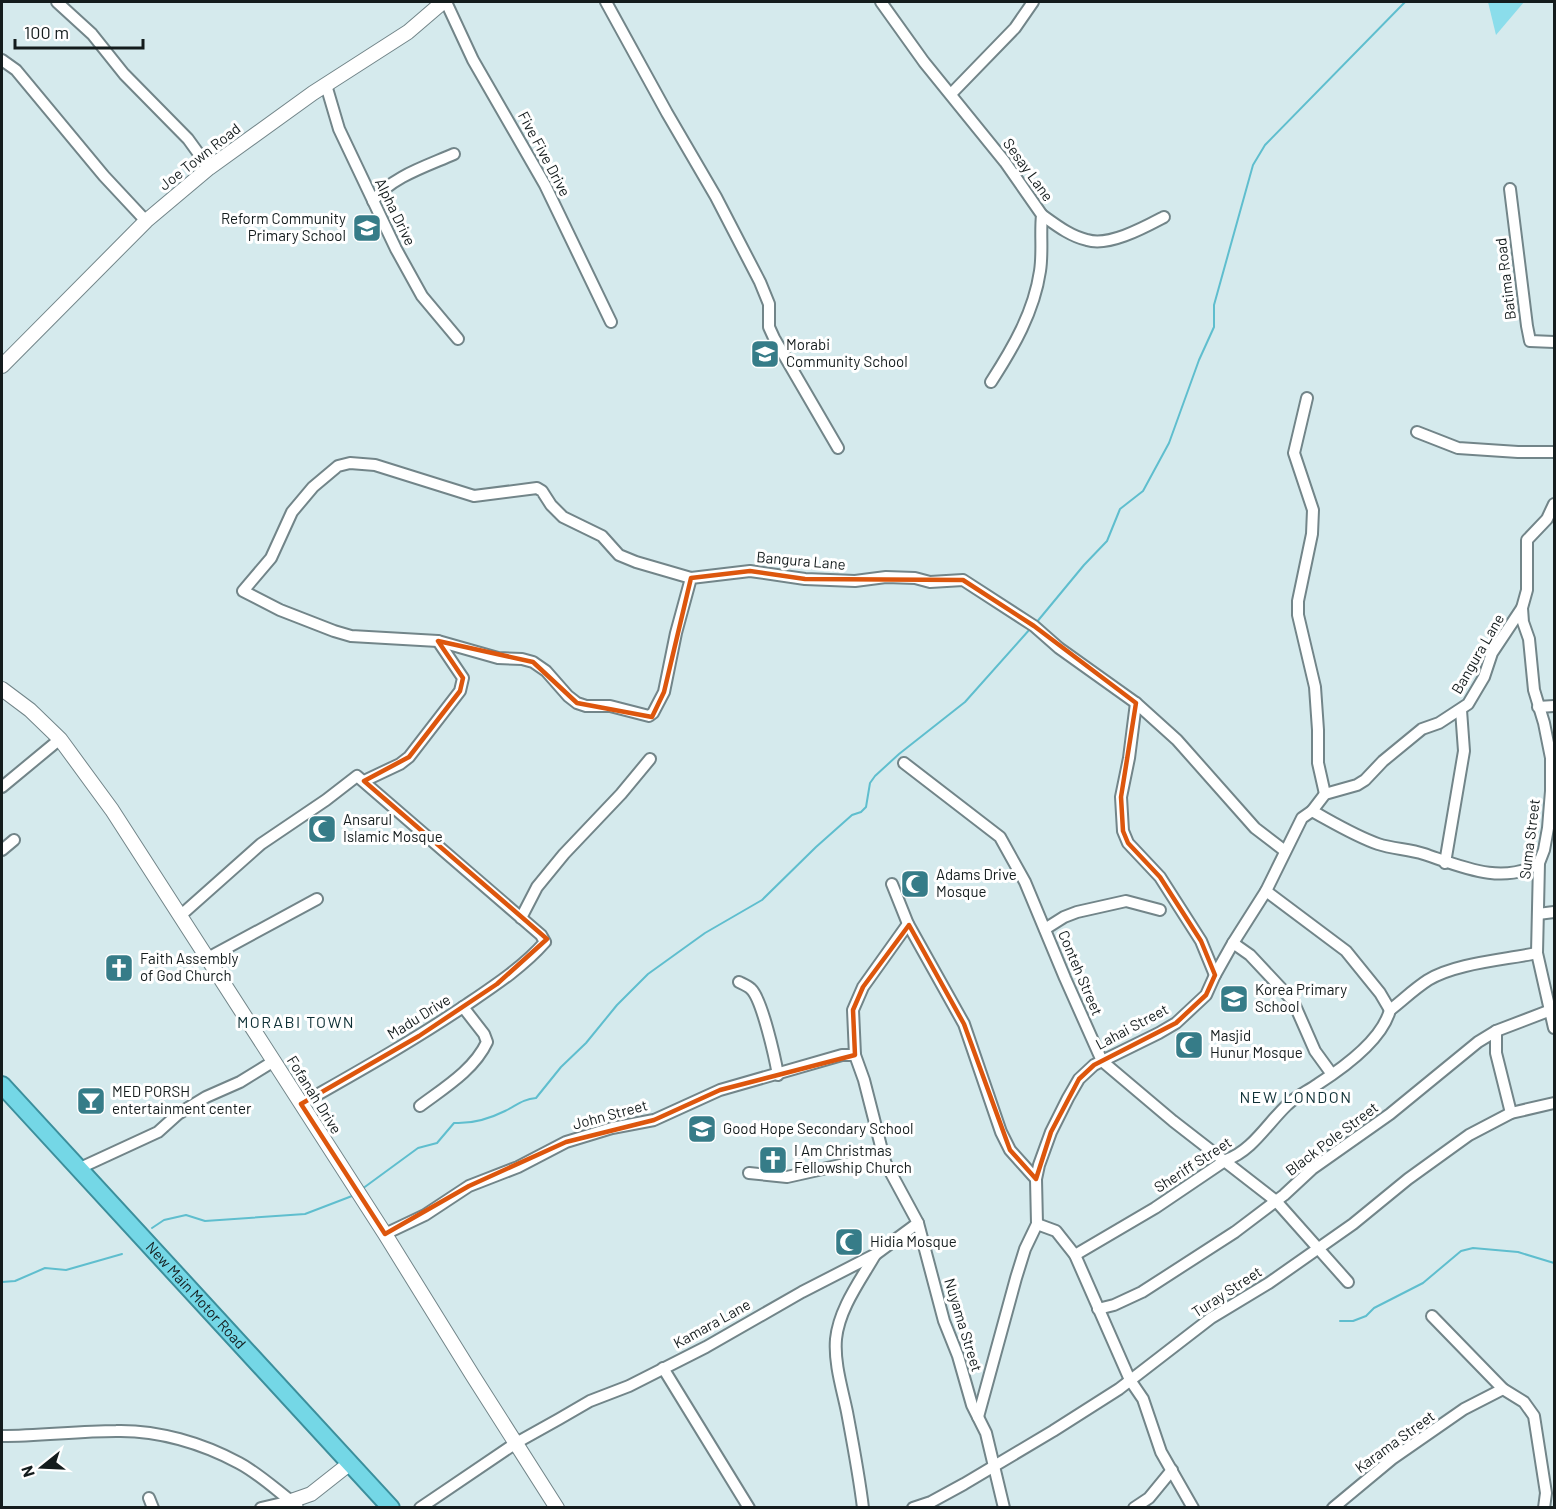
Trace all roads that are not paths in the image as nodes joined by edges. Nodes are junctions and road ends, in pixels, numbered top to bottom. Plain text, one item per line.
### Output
1 (57, 2) edge
2 (444, 2) edge
3 (606, 2) edge
4 (880, 2) edge
5 (1033, 2) edge
6 (2, 60) edge
7 (326, 86) junction
8 (951, 94) junction
9 (454, 154) dead end
10 (209, 168) junction
11 (1510, 189) dead end
12 (373, 201) junction
13 (1042, 215) junction
14 (1164, 217) dead end
15 (146, 221) junction
16 (611, 322) dead end
17 (458, 339) dead end
18 (1554, 342) edge
19 (2, 366) edge
20 (991, 382) dead end
21 (1307, 398) dead end
22 (1417, 432) dead end
23 (838, 448) dead end
24 (1554, 452) edge
25 (1554, 504) edge
26 (691, 578) junction
27 (1522, 608) junction
28 (438, 641) junction
29 (2, 690) edge
30 (1136, 703) junction
31 (1554, 706) edge
32 (1538, 707) junction
33 (1461, 710) junction
34 (60, 739) junction
35 (650, 759) dead end
36 (904, 763) dead end
37 (364, 781) junction
38 (2, 787) edge
39 (1553, 790) edge
40 (1325, 794) junction
41 (1312, 811) junction
42 (14, 840) dead end
43 (2, 850) edge
44 (1285, 851) junction
45 (1445, 863) junction
46 (1539, 863) junction
47 (892, 884) dead end
48 (1266, 891) junction
49 (317, 898) dead end
50 (1160, 910) dead end
51 (1554, 912) edge
52 (1538, 914) junction
53 (180, 916) junction
54 (521, 918) junction
55 (908, 924) junction
56 (1045, 929) junction
57 (1233, 943) junction
58 (1537, 953) junction
59 (208, 958) junction
60 (1215, 975) junction
61 (1554, 975) edge
62 (1543, 977) junction
63 (739, 982) dead end
64 (463, 1007) junction
65 (1390, 1010) junction
66 (1551, 1010) junction
67 (1554, 1028) edge
68 (1496, 1031) junction
69 (855, 1055) junction
70 (274, 1061) junction
71 (1102, 1061) junction
72 (1331, 1073) junction
73 (778, 1075) junction
74 (2, 1085) edge
75 (2, 1095) edge
76 (1554, 1103) edge
77 (301, 1104) junction
78 (420, 1106) dead end
79 (1511, 1113) junction
80 (1226, 1160) junction
81 (885, 1161) junction
82 (80, 1168) junction
83 (749, 1173) dead end
84 (1036, 1179) junction
85 (1276, 1201) junction
86 (918, 1223) junction
87 (1037, 1224) junction
88 (385, 1234) junction
89 (1317, 1247) junction
90 (876, 1254) junction
91 (1075, 1255) junction
92 (1348, 1282) dead end
93 (1098, 1309) junction
94 (1432, 1316) dead end
95 (663, 1368) junction
96 (1130, 1380) junction
97 (1503, 1389) junction
98 (978, 1417) junction
99 (2, 1436) edge
100 (516, 1443) junction
101 (995, 1465) junction
102 (344, 1468) junction
103 (1172, 1470) junction
104 (294, 1504) edge
105 (932, 1504) edge
106 (261, 1508) edge
107 (381, 1508) edge
108 (391, 1508) edge
109 (420, 1508) edge
110 (557, 1508) edge
111 (749, 1508) edge
112 (863, 1508) edge
113 (913, 1508) edge
114 (1004, 1508) edge
115 (1134, 1508) edge
116 (1193, 1508) edge
117 (1333, 1508) edge
118 (1544, 1508) edge

1 - 10 street
2 - 7 street, Joe Town Road
2 - 16 street, Five Five Drive
3 - 23 street
4 - 8 street, Sesay Lane
5 - 8 street
6 - 15 street
7 - 10 street, Joe Town Road
7 - 12 street, Alpha Drive
8 - 13 street, Sesay Lane
9 - 12 street
10 - 15 street, Joe Town Road
11 - 18 street, Batima Road
12 - 17 street, Alpha Drive
13 - 14 street
13 - 20 street, Sesay Lane
15 - 19 street, Joe Town Road
21 - 40 street
22 - 24 street
25 - 27 street
26 - 28 street
26 - 28 street, Bangura Lane
26 - 30 street, Bangura Lane
27 - 32 street, Suma Street
27 - 33 street, Bangura Lane
28 - 37 street
29 - 34 street, Fofanah Drive
30 - 44 street, Bangura Lane
30 - 60 street
31 - 32 street
32 - 39 street, Suma Street
33 - 40 street, Bangura Lane
33 - 45 street
34 - 38 street
34 - 53 street, Fofanah Drive
35 - 54 street
36 - 56 street, Conteh Street
37 - 53 street
37 - 54 street
39 - 46 street, Suma Street
40 - 41 street
41 - 44 street, Lahai Street
41 - 45 street
42 - 43 street
44 - 48 street, Lahai Street
45 - 46 street
46 - 52 street, Suma Street
47 - 55 street
48 - 57 street, Lahai Street
48 - 65 street
49 - 59 street
50 - 56 street
51 - 52 street
52 - 58 street, Suma Street
53 - 59 street, Fofanah Drive
54 - 64 street, Madu Drive
55 - 69 street, Nuyama Street
55 - 84 street
56 - 71 street, Conteh Street
57 - 60 street, Lahai Street
57 - 72 street
58 - 62 street, Suma Street
58 - 65 street
59 - 70 street, Fofanah Drive
60 - 71 street, Lahai Street
61 - 62 street
62 - 66 street, Suma Street
63 - 73 street
64 - 77 street, Madu Drive
64 - 78 street
65 - 72 street, Sheriff Street
66 - 67 street, Suma Street
66 - 68 street, Black Pole Street
68 - 79 street
68 - 85 street, Black Pole Street
69 - 73 street, John Street
69 - 81 street, Nuyama Street
70 - 77 street, Fofanah Drive
70 - 82 street
71 - 80 street, Conteh Street
71 - 84 street, Lahai Street
72 - 80 street, Sheriff Street
73 - 88 street, John Street
74 - 82 highway, New Main Motor Road
75 - 102 highway, New Main Motor Road
76 - 79 street, Turay Street
77 - 88 street, Fofanah Drive
79 - 89 street, Turay Street
80 - 85 street, Conteh Street
80 - 91 street, Sheriff Street
81 - 83 street
81 - 86 street, Nuyama Street
82 - 108 highway, New Main Motor Road
84 - 87 street, Lahai Street
85 - 89 street, Conteh Street
85 - 93 street, Black Pole Street
86 - 90 street, Kamara Lane
86 - 98 street, Nuyama Street
87 - 91 street
87 - 98 street, Lahai Street
88 - 100 street, Fofanah Drive
89 - 92 street, Conteh Street
89 - 96 street, Turay Street
90 - 95 street, Kamara Lane
90 - 112 street
91 - 93 street
93 - 96 street
94 - 97 street
95 - 100 street, Kamara Lane
95 - 111 street
96 - 101 street, Turay Street
96 - 103 street
97 - 117 street, Karama Street
97 - 118 street
98 - 101 street, Nuyama Street
99 - 104 street
100 - 109 street, Kamara Lane
100 - 110 street, Fofanah Drive
101 - 105 street, Turay Street
101 - 114 street, Nuyama Street
102 - 104 street
102 - 107 highway, New Main Motor Road
103 - 115 street
103 - 116 street
104 - 106 street
105 - 113 street, Turay Street

